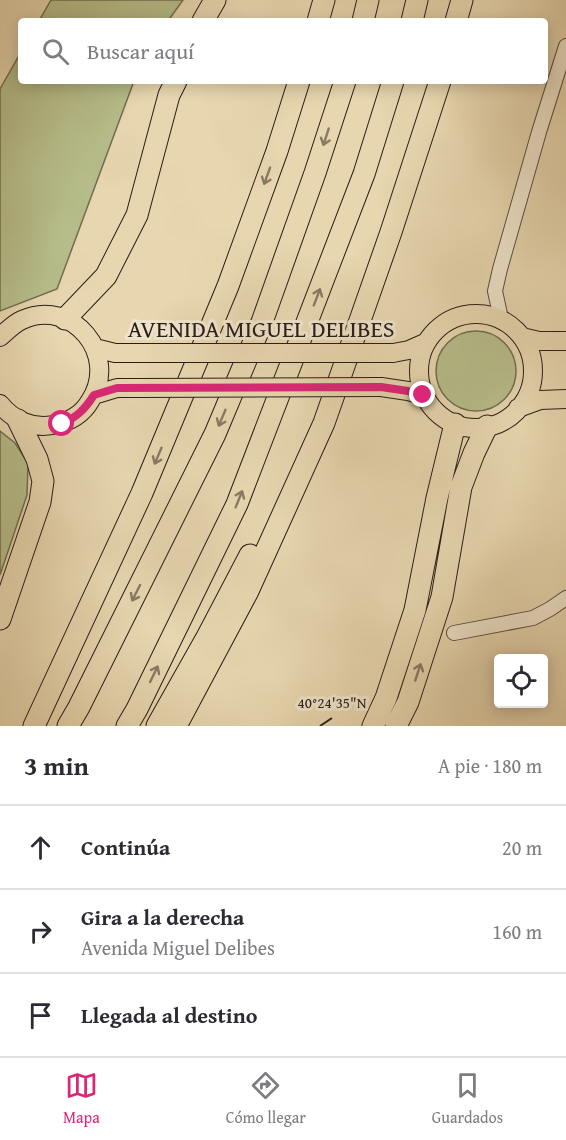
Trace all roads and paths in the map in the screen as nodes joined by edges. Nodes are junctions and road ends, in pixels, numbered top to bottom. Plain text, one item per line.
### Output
1 (215, 0) edge
2 (324, 0) edge
3 (368, 0) edge
4 (417, 0) edge
5 (462, 0) edge
6 (205, 18) edge
7 (319, 18) edge
8 (364, 18) edge
9 (413, 18) edge
10 (457, 18) edge
11 (566, 46) edge
12 (174, 84) edge
13 (298, 84) edge
14 (344, 84) edge
15 (392, 84) edge
16 (439, 84) edge
17 (368, 297) junction
18 (64, 319) junction
19 (501, 319) junction
20 (0, 337) edge
21 (522, 337) junction
22 (566, 341) edge
23 (425, 343) junction
24 (95, 348) junction
25 (94, 395) junction
26 (423, 395) junction
27 (566, 399) edge
28 (0, 404) edge
29 (518, 408) junction
30 (18, 420) junction
31 (455, 424) junction
32 (488, 426) junction
33 (248, 591) junction
34 (566, 598) edge
35 (0, 619) edge
36 (454, 633) dead end
37 (73, 640) junction
38 (24, 726) edge
39 (34, 726) edge
40 (68, 726) edge
41 (127, 726) edge
42 (157, 726) edge
43 (176, 726) edge
44 (189, 726) edge
45 (373, 726) edge
46 (396, 726) edge

1 - 6 highway
2 - 7 highway
3 - 8 highway
4 - 9 highway
5 - 10 highway
11 - 19 street
12 - 18 highway
13 -> 37 highway
14 -> 40 highway
41 -> 15 highway
16 - 17 highway
17 - 33 highway
17 - 42 highway
18 - 20 main road
18 - 24 main road
19 - 21 main road
19 - 23 main road
21 - 22 main road
21 - 29 main road
23 - 24 main road, AVENIDA MIGUEL DELIBES, bridge
23 - 26 main road
24 - 25 main road
25 - 26 main road, bridge
25 - 30 main road
26 - 31 main road
27 - 29 main road
28 - 30 main road
29 - 32 main road
30 - 35 highway
31 - 32 main road
31 - 45 highway
46 -> 32 highway
33 - 43 highway
33 - 44 highway
34 - 36 street
37 - 38 highway
37 - 39 highway

